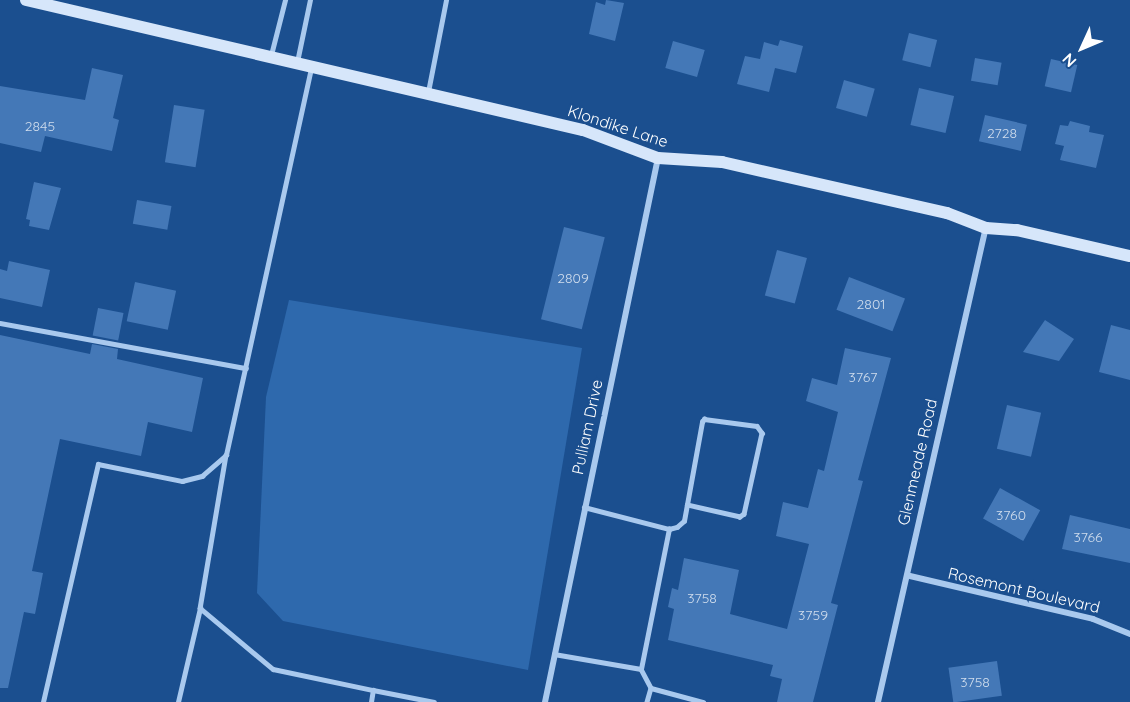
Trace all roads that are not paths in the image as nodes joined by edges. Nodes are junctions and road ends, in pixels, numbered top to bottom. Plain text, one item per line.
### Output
1 (27, 0) edge
2 (285, 0) edge
3 (310, 0) edge
4 (446, 0) edge
5 (270, 58) junction
6 (297, 63) junction
7 (311, 67) junction
8 (428, 94) junction
9 (658, 158) junction
10 (986, 228) junction
11 (1130, 256) edge
12 (0, 323) edge
13 (246, 368) junction
14 (226, 455) junction
15 (687, 506) junction
16 (584, 507) junction
17 (669, 529) junction
18 (910, 576) junction
19 (200, 608) junction
20 (1130, 634) edge
21 (554, 654) junction
22 (641, 669) junction
23 (651, 688) junction
24 (373, 690) junction
25 (43, 702) edge
26 (178, 702) edge
27 (371, 702) edge
28 (434, 702) edge
29 (545, 702) edge
30 (648, 702) edge
31 (703, 702) edge
32 (878, 702) edge

1 - 5 street, Klondike Lane
2 - 5 lane
3 - 6 lane
4 - 8 lane
5 - 6 street, Klondike Lane
6 - 7 street, Klondike Lane
7 - 8 street, Klondike Lane
7 - 13 lane
8 - 9 street, Klondike Lane
9 - 10 street, Klondike Lane
9 - 16 street, Pulliam Drive
10 - 11 street, Klondike Lane
10 - 18 street, Glenmeade Road
12 - 13 lane
13 - 14 lane
14 - 19 lane
14 - 25 lane
15 - 15 lane
15 - 17 lane
16 - 17 lane
16 - 21 street, Pulliam Drive
17 - 22 lane
18 - 20 street, Rosemont Boulevard
18 - 32 street, Glenmeade Road
19 - 24 lane
19 - 26 lane
21 - 22 lane
21 - 29 street, Pulliam Drive
22 - 23 lane
23 - 30 lane
23 - 31 lane
24 - 27 lane
24 - 28 lane

